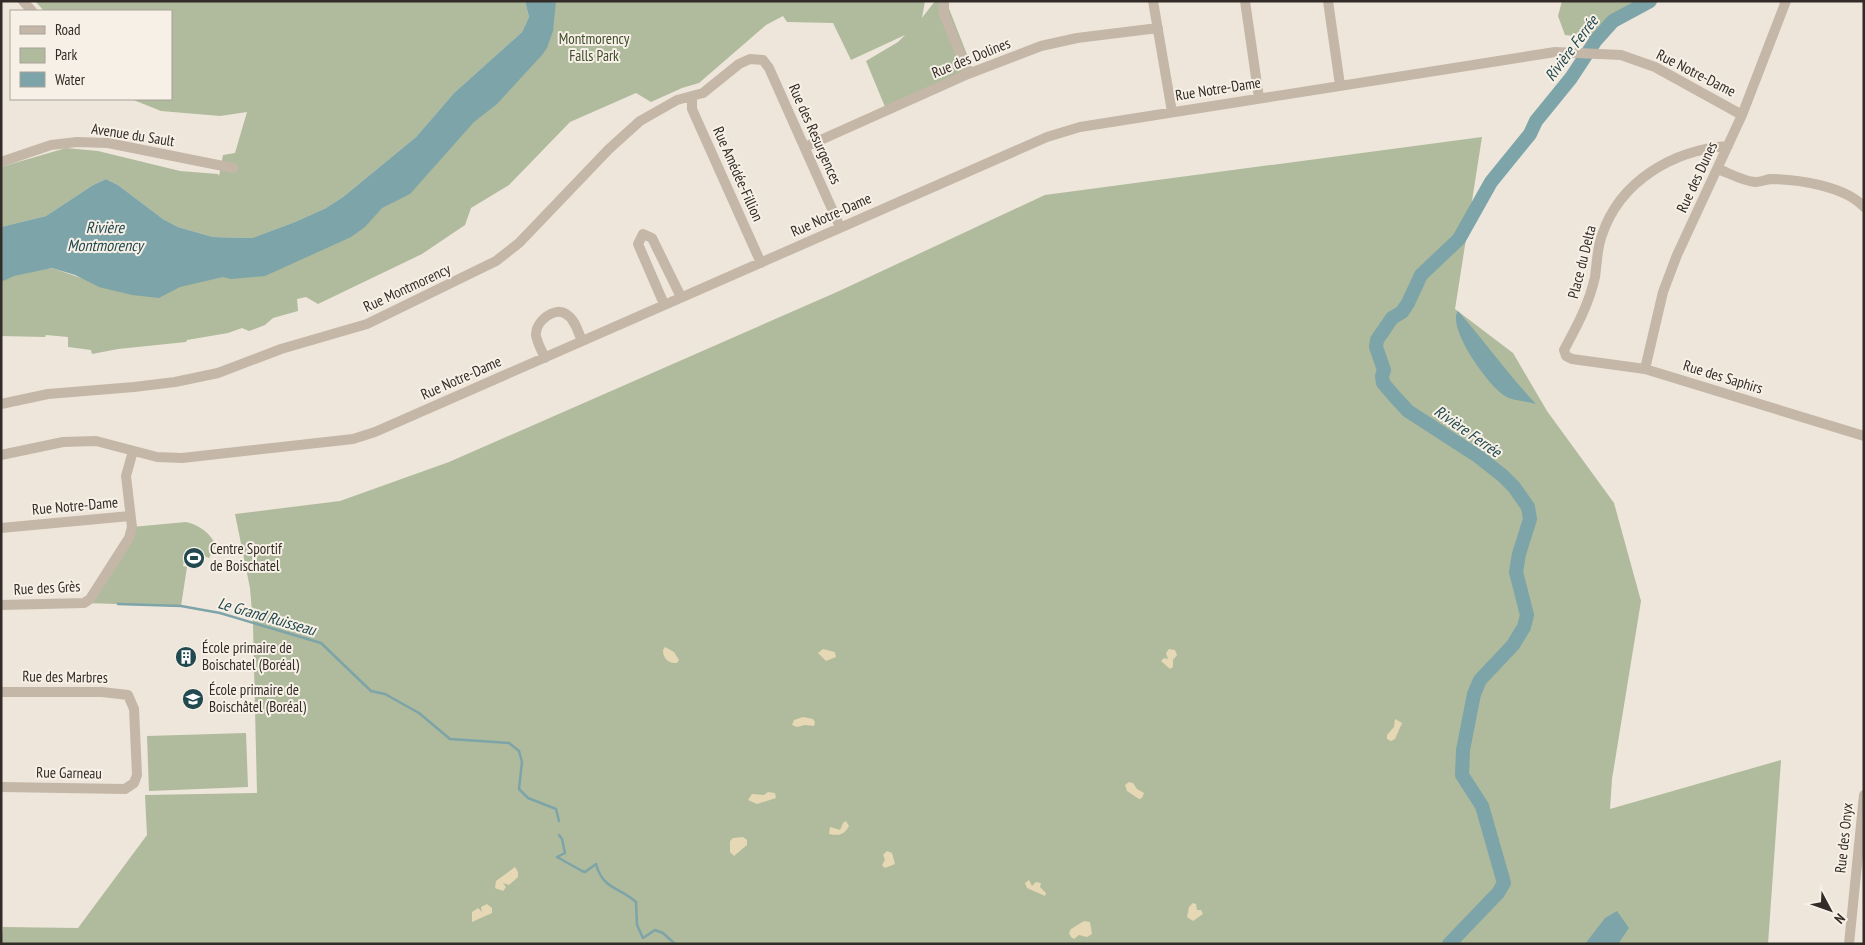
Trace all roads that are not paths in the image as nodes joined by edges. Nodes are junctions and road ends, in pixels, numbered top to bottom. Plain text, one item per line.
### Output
1 (944, 1) edge
2 (1153, 1) edge
3 (1245, 1) edge
4 (1328, 1) edge
5 (1786, 1) edge
6 (1158, 28) junction
7 (757, 58) joint
8 (968, 74) junction
9 (1340, 85) junction
10 (692, 96) junction
11 (1259, 98) junction
12 (1172, 112) junction
13 (1742, 114) junction
14 (1728, 146) junction
15 (805, 147) junction
16 (1, 162) edge
17 (233, 168) dead end
18 (1718, 168) junction
19 (1864, 207) edge
20 (840, 228) junction
21 (761, 263) junction
22 (681, 298) junction
23 (664, 304) junction
24 (582, 341) junction
25 (545, 358) junction
26 (1572, 360) joint
27 (1645, 369) junction
28 (1, 404) edge
29 (1864, 436) edge
30 (133, 451) junction
31 (1, 455) edge
32 (130, 516) junction
33 (1, 528) edge
34 (1, 605) edge
35 (1, 692) edge
36 (134, 783) joint
37 (1, 786) edge
38 (1864, 795) edge
39 (1849, 944) edge

1 - 8 street
2 - 6 street
3 - 11 street
4 - 9 street
5 - 13 street, Rue des Dunes
6 - 8 street, Rue des Dolines
6 - 12 street
7 - 10 street, Rue Montmorency
7 - 15 street, Rue des Resurgences
8 - 15 street, Rue des Dolines
9 - 11 street, Rue Notre-Dame
9 - 13 street, Rue Notre-Dame
10 - 21 street, Rue Amédée-Fillion
10 - 28 street, Rue Montmorency
11 - 12 street, Rue Notre-Dame
12 - 20 street, Rue Notre-Dame
13 - 14 street, Rue des Dunes
14 - 18 street, Rue des Dunes
14 - 26 street, Place du Delta
15 - 20 street, Rue des Resurgences
16 - 17 street, Avenue du Sault
18 - 19 street
18 - 27 street, Rue des Dunes
20 - 21 street, Rue Notre-Dame
21 - 22 street, Rue Notre-Dame
22 - 23 street, Rue Notre-Dame
22 - 23 street
23 - 24 street, Rue Notre-Dame
24 - 25 street, Rue Notre-Dame
24 - 25 street
25 - 30 street, Rue Notre-Dame
26 - 27 street, Rue des Saphirs
27 - 29 street, Rue des Saphirs
30 - 31 street
30 - 32 street, Rue Notre-Dame
32 - 33 street, Rue Notre-Dame
32 - 34 street, Rue des Grès
35 - 36 street, Rue des Marbres
36 - 37 street, Rue Garneau
38 - 39 street, Rue des Onyx

